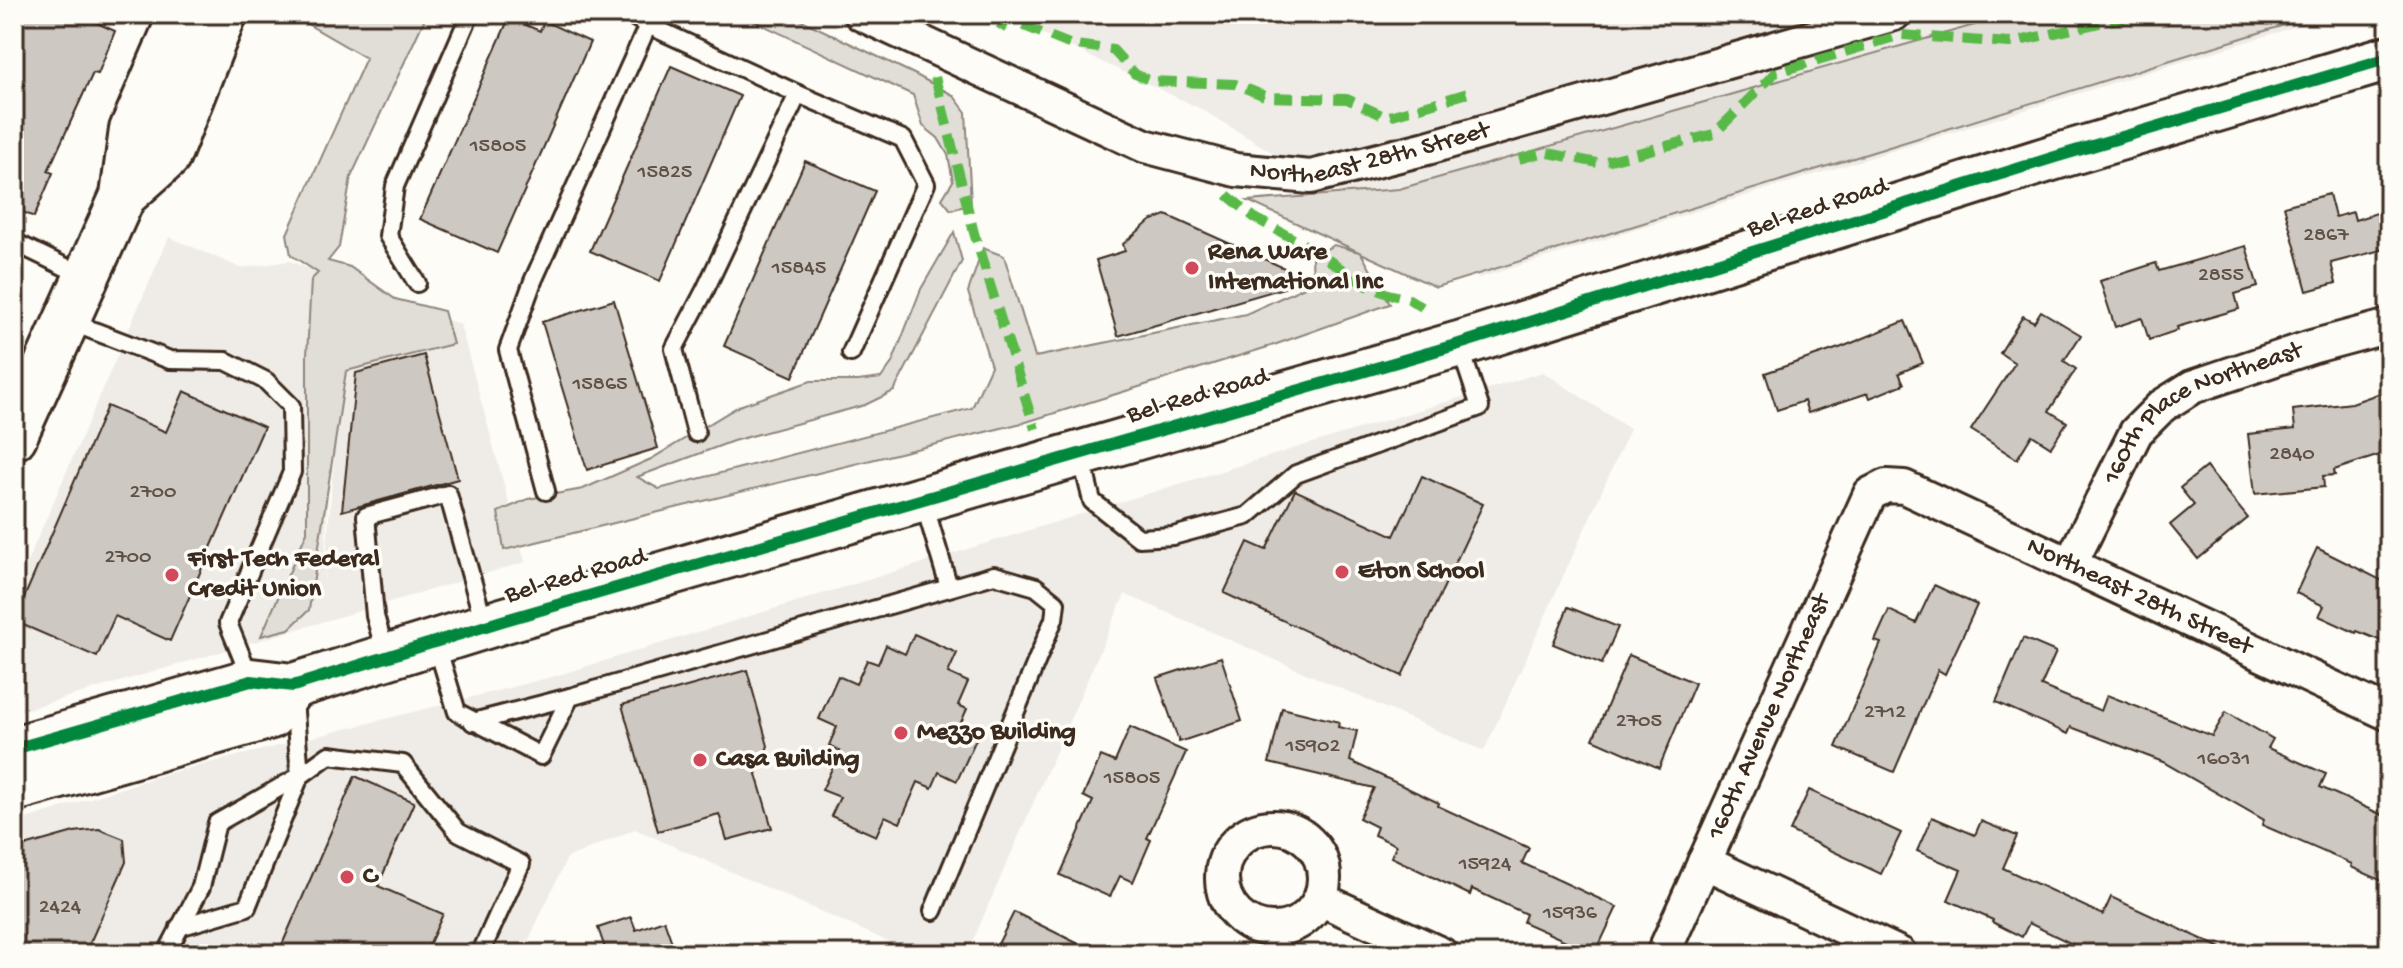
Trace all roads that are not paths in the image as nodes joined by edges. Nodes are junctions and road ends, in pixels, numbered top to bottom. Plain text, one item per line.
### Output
1 (470, 14) edge
2 (629, 14) edge
3 (861, 14) edge
4 (1894, 14) edge
5 (214, 23) edge
6 (648, 25) junction
7 (2389, 58) edge
8 (798, 94) junction
9 (14, 242) edge
10 (86, 277) junction
11 (417, 283) dead end
12 (66, 320) junction
13 (2389, 326) edge
14 (1459, 344) junction
15 (851, 353) dead end
16 (696, 433) dead end
17 (14, 437) edge
18 (1080, 454) junction
19 (1886, 486) joint
20 (546, 491) dead end
21 (923, 500) junction
22 (2070, 565) junction
23 (949, 587) junction
24 (484, 626) junction
25 (435, 641) junction
26 (387, 657) junction
27 (272, 683) junction
28 (570, 697) junction
29 (2389, 714) edge
30 (473, 722) junction
31 (23, 743) edge
32 (300, 776) junction
33 (14, 789) edge
34 (1704, 862) junction
35 (1320, 899) dead end
36 (933, 911) dead end
37 (179, 927) junction
38 (166, 954) edge
39 (480, 954) edge
40 (1441, 954) edge
41 (1663, 954) edge
42 (1900, 954) edge

1 - 11 lane
2 - 6 lane
3 - 4 street, Northeast 28th Street
5 - 10 main road
6 - 8 lane
6 - 20 lane
7 - 14 main road, Bel-Red Road
8 - 15 lane
8 - 16 lane
9 - 10 lane
10 - 12 main road
12 - 17 main road
12 - 27 lane
13 - 22 street, 160th Place Northeast
14 - 18 main road, Bel-Red Road
14 - 18 lane
18 - 21 main road, Bel-Red Road
19 - 22 street, Northeast 28th Street
19 - 34 street, 160th Avenue Northeast
21 - 23 lane
21 - 24 main road, Bel-Red Road
22 - 29 street, Northeast 28th Street
23 - 28 lane
23 - 36 lane
24 - 25 main road, Bel-Red Road
24 - 26 lane
25 - 26 main road, Bel-Red Road
25 - 30 lane
26 - 27 main road, Bel-Red Road
27 - 31 main road, Bel-Red Road
27 - 32 lane
27 - 33 main road
28 - 30 lane
28 - 30 lane
32 - 37 lane
32 - 37 lane
32 - 39 lane
34 - 41 street, 160th Avenue Northeast
34 - 42 street
35 - 40 street
37 - 38 lane

